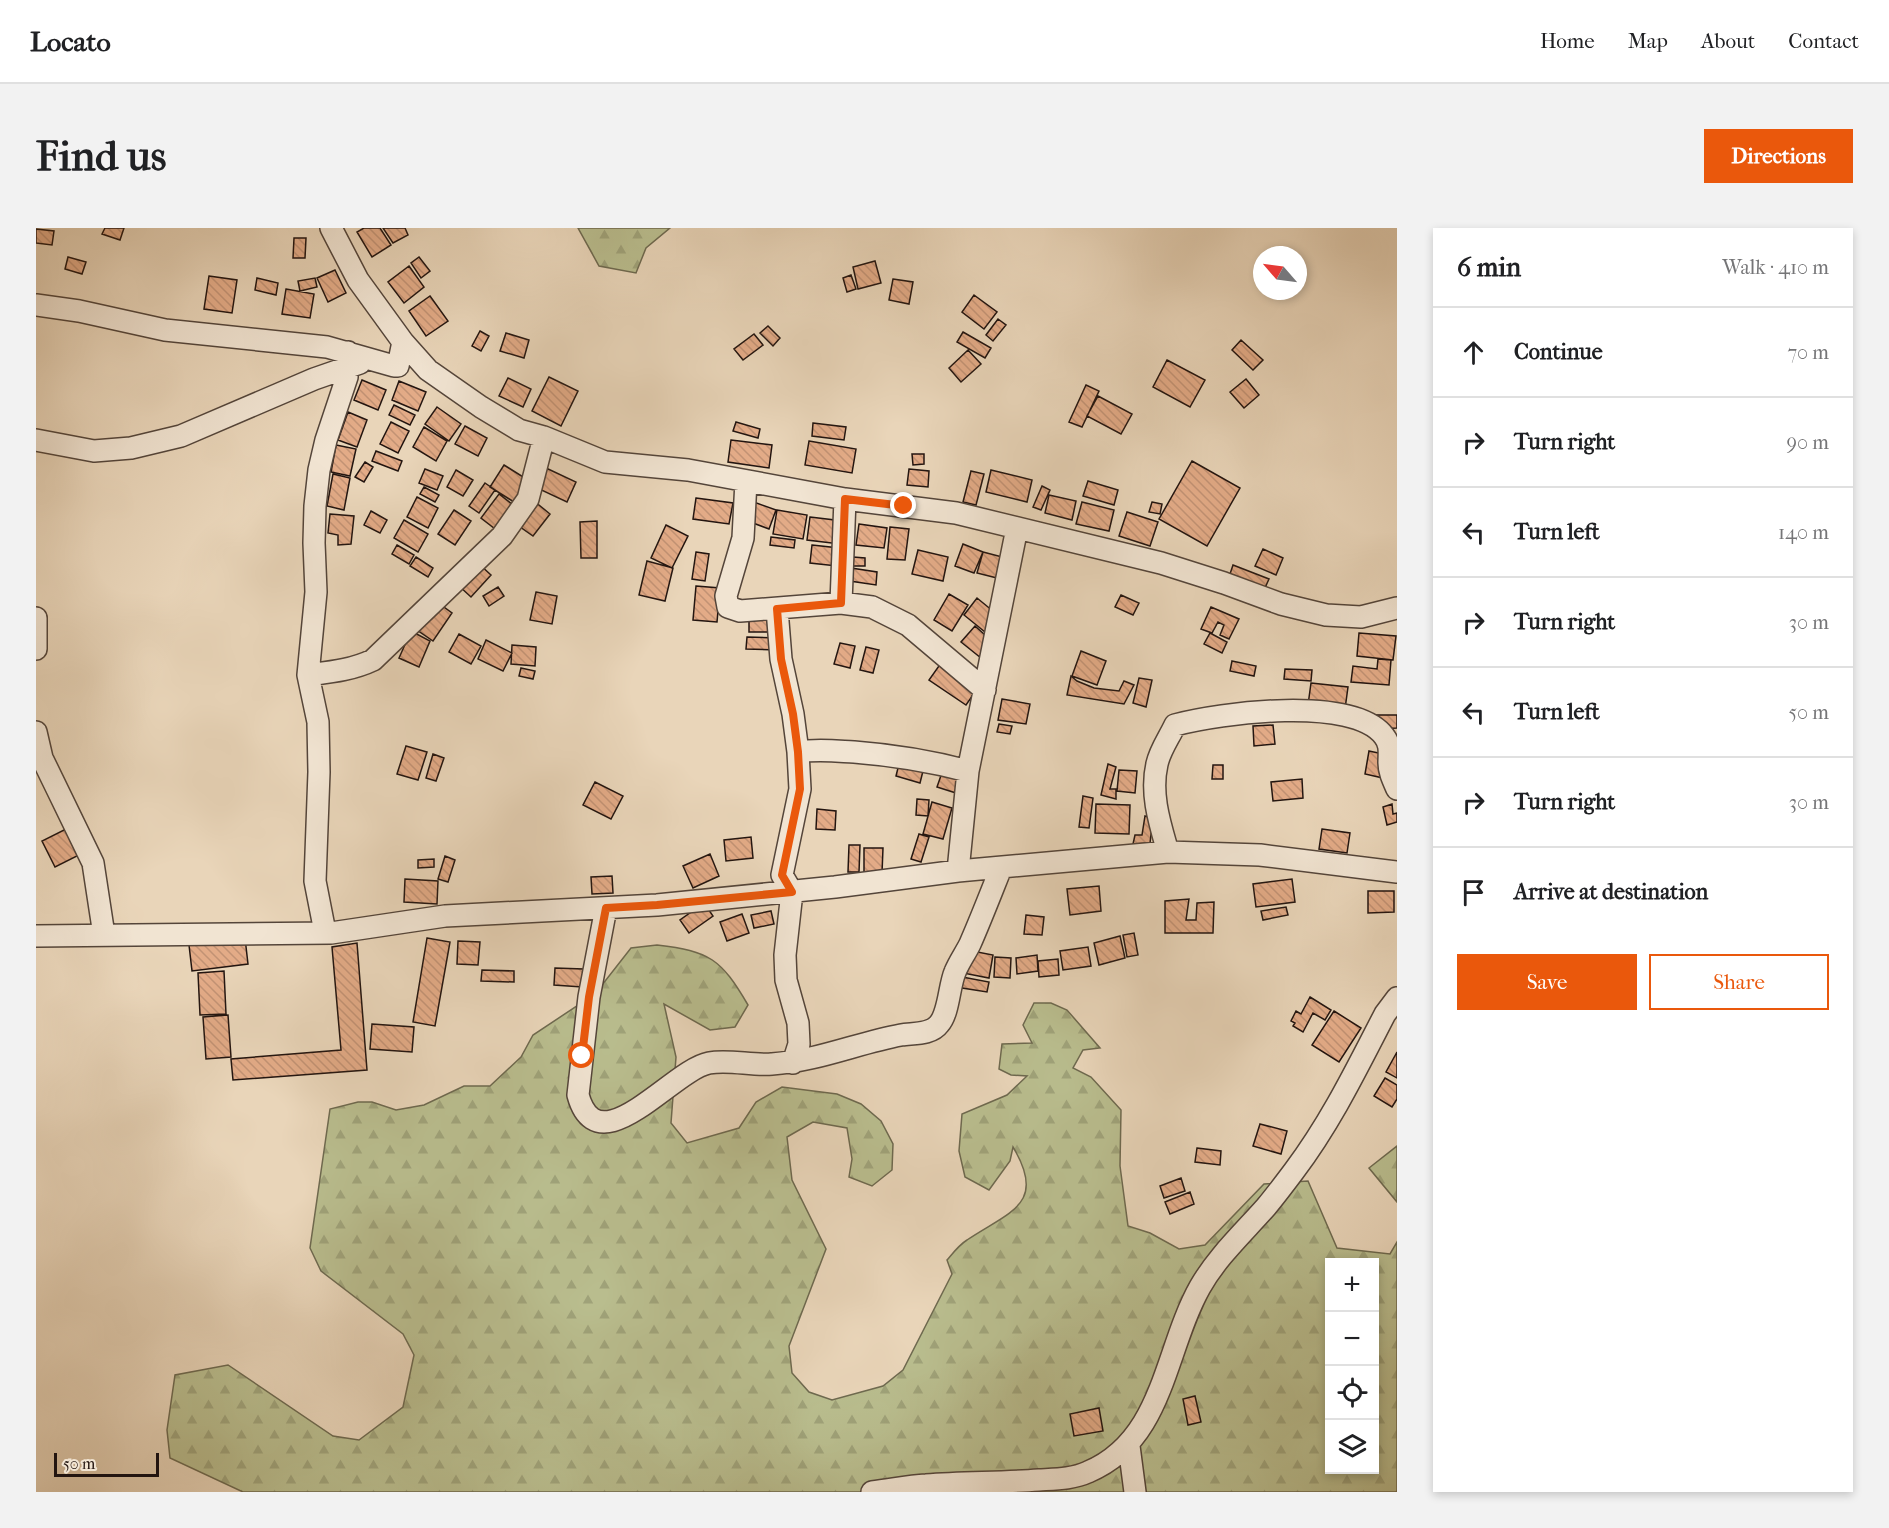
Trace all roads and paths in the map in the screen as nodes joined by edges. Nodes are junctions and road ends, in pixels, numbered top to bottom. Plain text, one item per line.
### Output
1 (331, 228) edge
2 (36, 305) edge
3 (403, 342) junction
4 (348, 359) junction
5 (544, 437) junction
6 (36, 440) edge
7 (746, 481) junction
8 (845, 499) junction
9 (1017, 528) junction
10 (841, 603) junction
11 (1397, 608) edge
12 (777, 609) junction
13 (36, 618) edge
14 (36, 649) edge
15 (308, 675) junction
16 (985, 690) junction
17 (36, 732) edge
18 (798, 752) junction
19 (968, 771) junction
20 (1397, 789) edge
21 (1168, 852) junction
22 (1001, 868) junction
23 (958, 871) junction
24 (1397, 872) edge
25 (792, 892) junction
26 (606, 908) junction
27 (325, 932) junction
28 (104, 935) junction
29 (36, 936) edge
30 (1397, 998) edge
31 (793, 1063) junction
32 (1129, 1446) junction
33 (872, 1492) edge
34 (1135, 1492) edge

1 - 3 street
2 - 4 street
3 - 4 street
3 - 5 street
4 - 6 street
4 - 15 street
5 - 7 street
5 - 15 street
7 - 8 street
7 - 12 street
8 - 9 street
8 - 10 street
9 - 11 street
9 - 16 street
10 - 12 street
10 - 16 street
12 - 18 street
13 - 14 street
15 - 27 street
16 - 19 street
17 - 28 street
18 - 19 street
18 - 25 street
19 - 23 street
20 - 21 street
21 - 22 street
21 - 24 street
22 - 23 street
22 - 31 street
23 - 25 street
25 - 26 street
25 - 31 street
26 - 27 street
26 - 31 street
27 - 28 street
28 - 29 street
30 - 32 street
32 - 33 street
32 - 34 street

